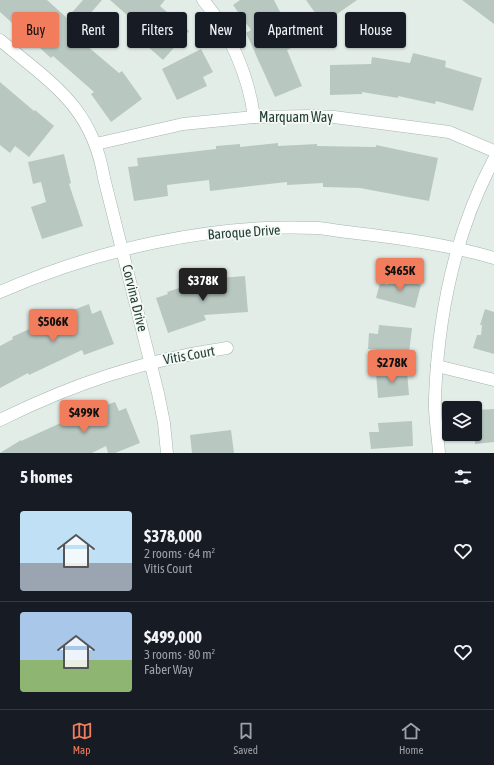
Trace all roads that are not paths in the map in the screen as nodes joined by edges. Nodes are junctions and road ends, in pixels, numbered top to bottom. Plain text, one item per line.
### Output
1 (203, 0) edge
2 (0, 40) edge
3 (254, 117) junction
4 (96, 144) junction
5 (494, 151) edge
6 (494, 158) edge
7 (457, 248) junction
8 (123, 250) junction
9 (494, 258) edge
10 (0, 292) edge
11 (227, 348) dead end
12 (150, 362) junction
13 (437, 366) junction
14 (494, 380) edge
15 (0, 420) edge
16 (167, 453) edge
17 (439, 453) edge

1 - 3 street
2 - 4 street, Corvina Drive
3 - 4 street, Marquam Way
3 - 5 street, Marquam Way
4 - 8 street, Corvina Drive
6 - 7 street
7 - 8 street, Baroque Drive
7 - 9 street, Baroque Drive
7 - 13 street
8 - 10 street, Baroque Drive
8 - 12 street, Corvina Drive
11 - 12 street, Vitis Court
12 - 15 street, Vitis Court
12 - 16 street, Corvina Drive
13 - 14 street
13 - 17 street

